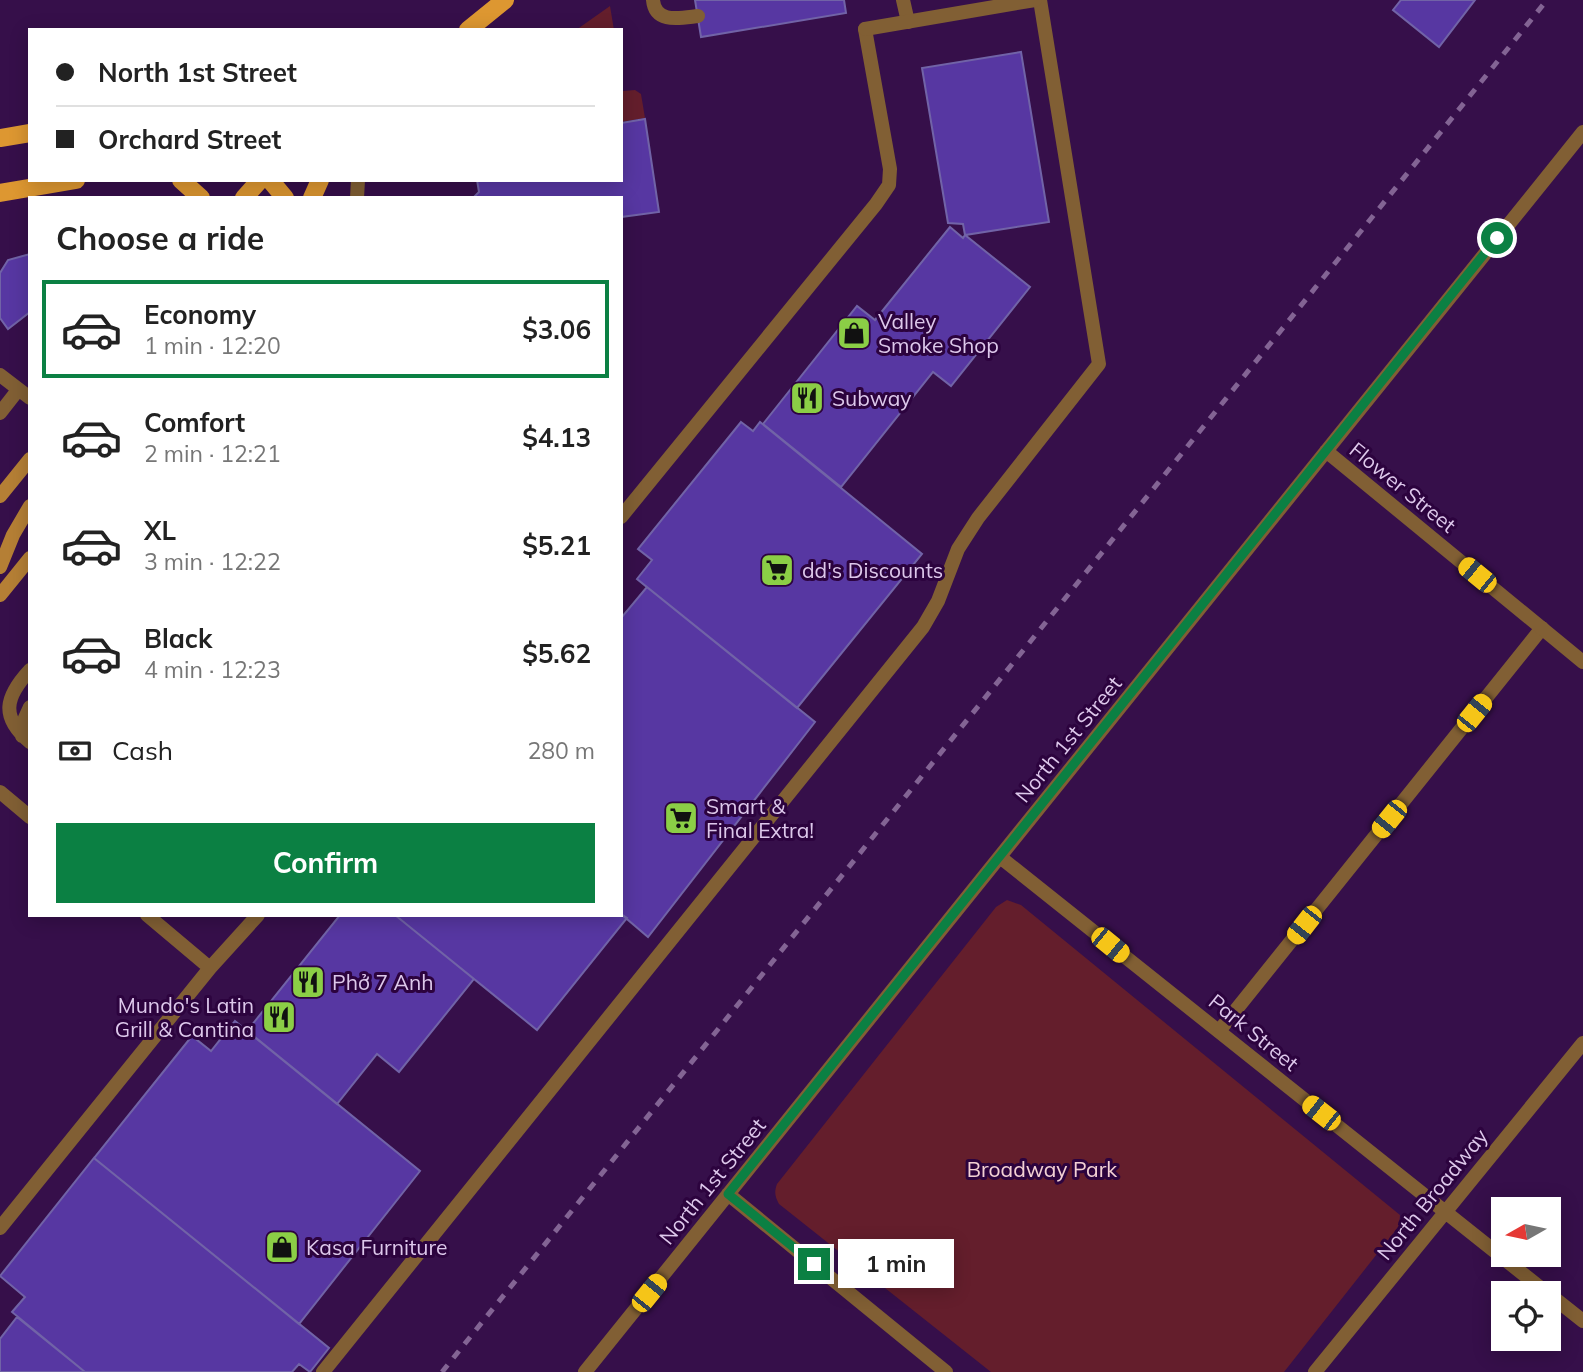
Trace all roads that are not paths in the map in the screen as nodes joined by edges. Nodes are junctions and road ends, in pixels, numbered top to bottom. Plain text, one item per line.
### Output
1 (505, 0) edge
2 (653, 0) edge
3 (903, 0) edge
4 (1038, 0) edge
5 (698, 16) dead end
6 (908, 22) junction
7 (470, 28) edge
8 (1583, 132) edge
9 (28, 133) edge
10 (0, 138) edge
11 (64, 182) edge
12 (183, 182) edge
13 (258, 182) edge
14 (272, 182) edge
15 (0, 193) edge
16 (199, 196) edge
17 (246, 196) edge
18 (283, 196) edge
19 (0, 374) edge
20 (24, 394) edge
21 (0, 413) edge
22 (1326, 451) junction
23 (28, 462) edge
24 (0, 496) edge
25 (28, 509) edge
26 (623, 515) edge
27 (28, 560) edge
28 (0, 567) edge
29 (0, 595) edge
30 (1542, 628) junction
31 (1583, 662) edge
32 (28, 672) edge
33 (28, 711) edge
34 (26, 739) edge
35 (0, 792) edge
36 (28, 815) edge
37 (1000, 857) junction
38 (149, 917) edge
39 (256, 917) edge
40 (210, 968) junction
41 (1219, 1031) junction
42 (1583, 1043) edge
43 (728, 1194) junction
44 (1444, 1212) junction
45 (0, 1228) edge
46 (1532, 1281) edge
47 (1561, 1304) edge
48 (1583, 1321) edge
49 (943, 1371) edge
50 (323, 1372) edge
51 (585, 1372) edge
52 (1315, 1372) edge

1 - 7 main road
2 - 5 street
3 - 6 street
4 - 6 street
4 - 50 street
6 - 26 street
8 - 22 street, North 1st Street
9 - 10 main road
11 - 15 main road
12 - 16 main road
13 - 17 main road
14 - 18 main road
19 - 20 street
20 - 21 street
22 - 30 street, Flower Street
22 - 37 street, North 1st Street
23 - 24 main road
25 - 28 main road
27 - 29 main road
30 - 31 street, Flower Street
30 - 41 street
32 - 34 street
33 - 34 street
35 - 36 street
37 - 41 street, Park Street
37 - 43 street, North 1st Street
38 - 40 street
39 - 40 street
40 - 45 street
41 - 44 street, Park Street
42 - 44 street, North Broadway
43 - 49 street
43 - 51 street, North 1st Street
44 - 46 street, Park Street
44 - 52 street, North Broadway
47 - 48 street, Park Street

